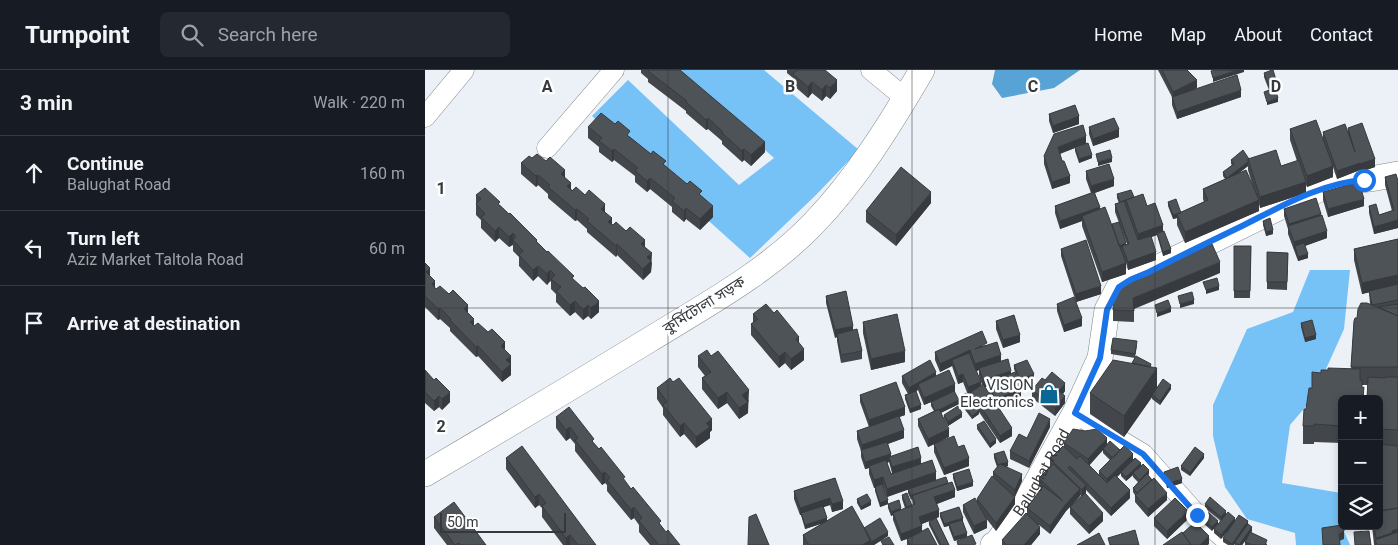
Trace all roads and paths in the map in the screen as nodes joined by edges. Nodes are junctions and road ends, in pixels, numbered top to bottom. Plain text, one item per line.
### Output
1 (464, 70) edge
2 (614, 70) edge
3 (871, 70) edge
4 (922, 70) edge
5 (905, 98) junction
6 (425, 117) edge
7 (547, 148) dead end
8 (1398, 174) edge
9 (1342, 392) edge
10 (1398, 392) edge
11 (1075, 413) junction
12 (425, 474) edge
13 (1371, 530) edge
14 (993, 545) edge
15 (1232, 545) edge
16 (1373, 545) edge

1 - 6 street
2 - 7 street
3 - 5 street
4 - 5 street, কুর্মিটোলা সড়ক
5 - 12 street, কুর্মিটোলা সড়ক
8 - 11 street, Balughat Road
9 - 10 street
11 - 14 street, Balughat Road
11 - 15 street
13 - 16 street

